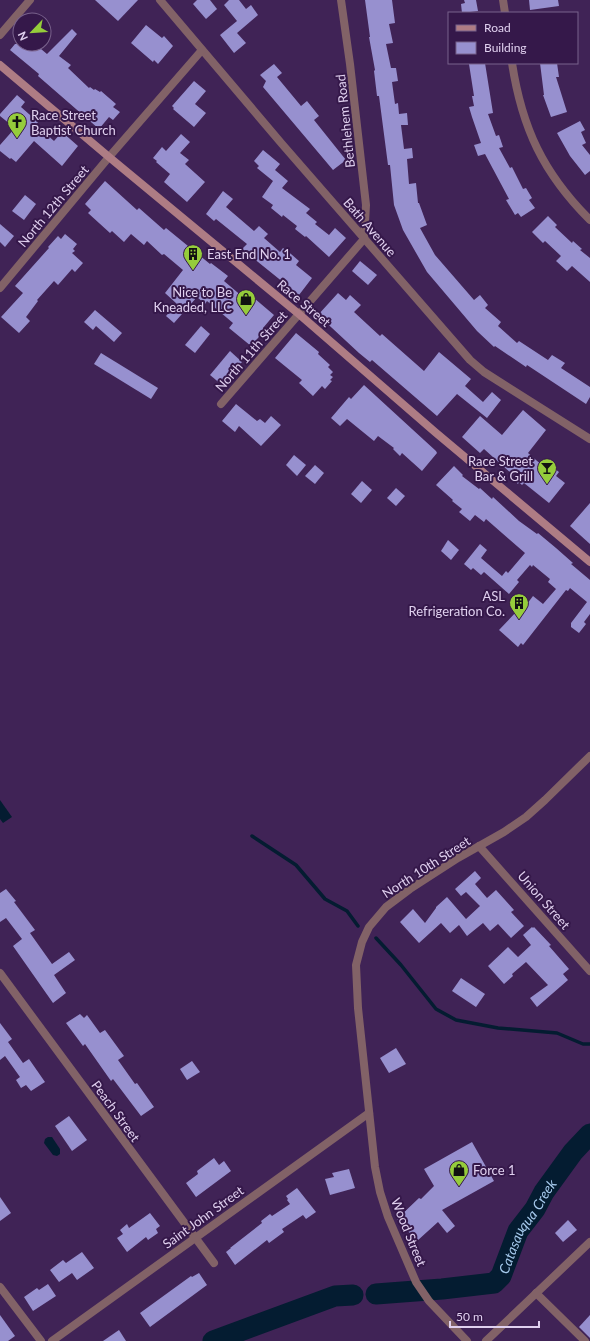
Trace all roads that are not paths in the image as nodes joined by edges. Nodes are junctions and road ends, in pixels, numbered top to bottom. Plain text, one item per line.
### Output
1 (30, 0) edge
2 (160, 0) edge
3 (341, 0) edge
4 (503, 0) edge
5 (505, 12) edge
6 (0, 35) edge
7 (202, 50) junction
8 (512, 64) edge
9 (0, 65) edge
10 (109, 157) junction
11 (590, 220) edge
12 (364, 239) junction
13 (0, 288) edge
14 (300, 315) junction
15 (221, 404) dead end
16 (590, 439) edge
17 (590, 562) edge
18 (590, 756) edge
19 (479, 846) junction
20 (590, 971) edge
21 (0, 973) edge
22 (369, 1113) junction
23 (195, 1238) junction
24 (590, 1242) edge
25 (214, 1263) dead end
26 (0, 1287) edge
27 (536, 1293) junction
28 (41, 1341) edge
29 (52, 1341) edge
30 (467, 1341) edge
31 (486, 1341) edge
32 (585, 1341) edge

1 - 6 street
2 - 7 street, Bath Avenue
3 - 12 street, Bethlehem Road
4 - 5 street
7 - 10 street, North 12th Street
7 - 12 street, Bath Avenue
8 - 11 street
9 - 10 main road, Race Street
10 - 13 street, North 12th Street
10 - 14 main road, Race Street
12 - 14 street, North 11th Street
12 - 16 street, Bath Avenue
14 - 15 street, North 11th Street
14 - 17 main road, Race Street
18 - 19 street, North 10th Street
19 - 20 street, Union Street
19 - 22 street, North 10th Street
21 - 23 street, Peach Street
22 - 23 street, Saint John Street
22 - 30 street, Wood Street
23 - 25 street, Peach Street
23 - 29 street, Saint John Street
24 - 27 street
26 - 28 street
27 - 31 street
27 - 32 street

